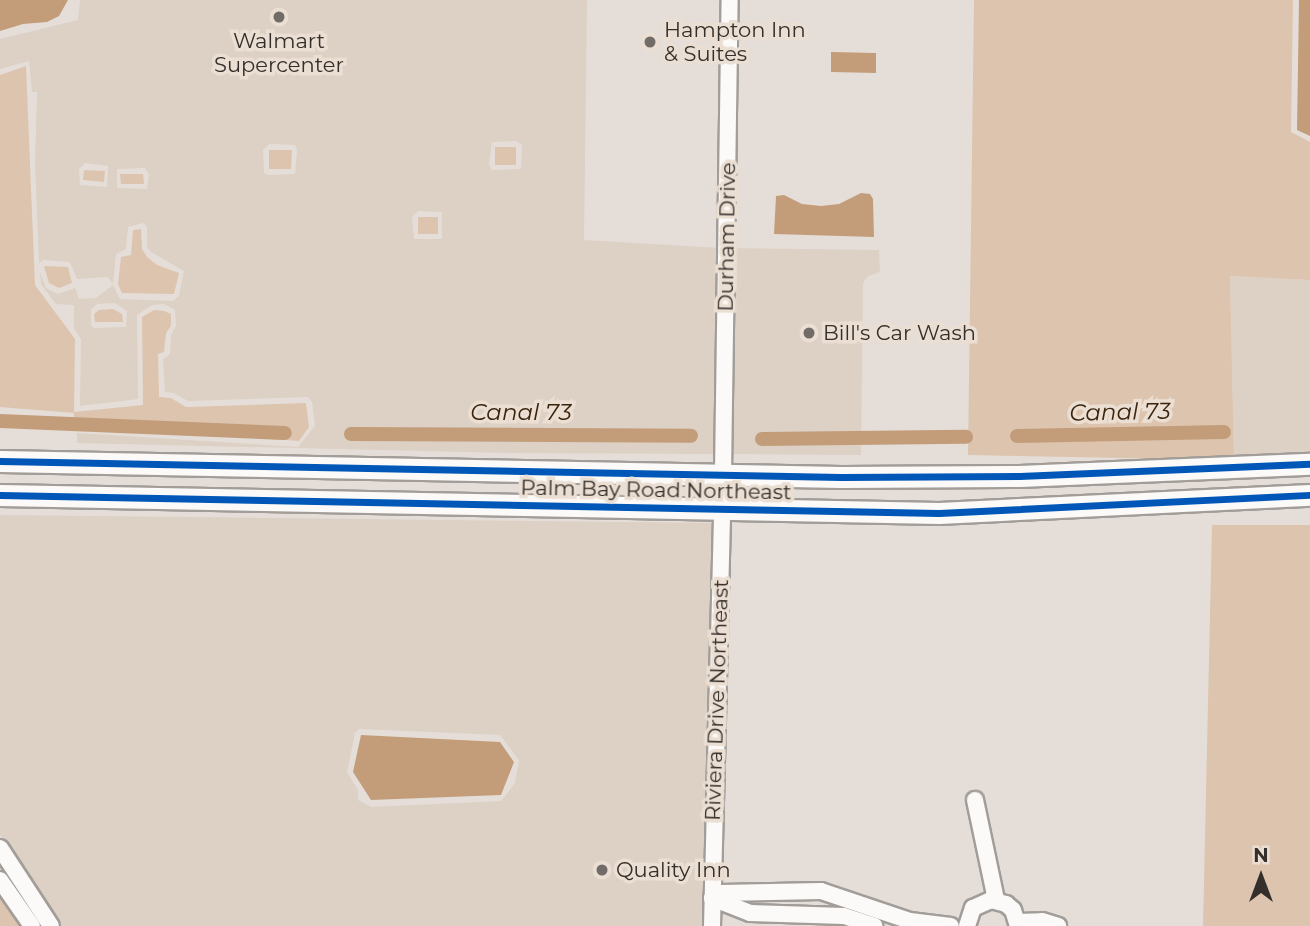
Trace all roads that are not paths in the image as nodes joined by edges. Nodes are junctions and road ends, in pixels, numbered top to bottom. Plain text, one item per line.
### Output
1 (730, 0) edge
2 (0, 461) edge
3 (1310, 464) edge
4 (317, 468) junction
5 (354, 468) junction
6 (723, 473) junction
7 (0, 495) edge
8 (1310, 495) edge
9 (266, 499) junction
10 (315, 499) junction
11 (722, 509) junction
12 (975, 800) dead end
13 (0, 848) edge
14 (0, 880) edge
15 (712, 898) junction
16 (996, 900) junction
17 (848, 916) edge
18 (1018, 924) edge
19 (32, 926) edge
20 (51, 926) edge
21 (712, 926) edge
22 (874, 926) edge
23 (951, 926) edge
24 (967, 926) edge
25 (1058, 926) edge

1 - 6 street, Durham Drive
2 - 4 main road, Palm Bay Road Northeast
3 - 6 main road, Palm Bay Road Northeast
4 - 5 main road, Palm Bay Road Northeast
4 - 9 main road
5 - 6 main road, Palm Bay Road Northeast
5 - 10 main road
6 - 11 street, Riviera Drive Northeast
7 - 9 main road, Palm Bay Road Northeast
8 - 11 main road, Palm Bay Road Northeast
9 - 10 main road, Palm Bay Road Northeast
10 - 11 main road, Palm Bay Road Northeast
11 - 15 street, Riviera Drive Northeast
12 - 16 street
13 - 20 street
14 - 19 street
15 - 17 street
15 - 17 street
15 - 21 street, Riviera Drive Northeast
16 - 18 street
16 - 24 street
17 - 22 street
17 - 23 street
18 - 25 street

